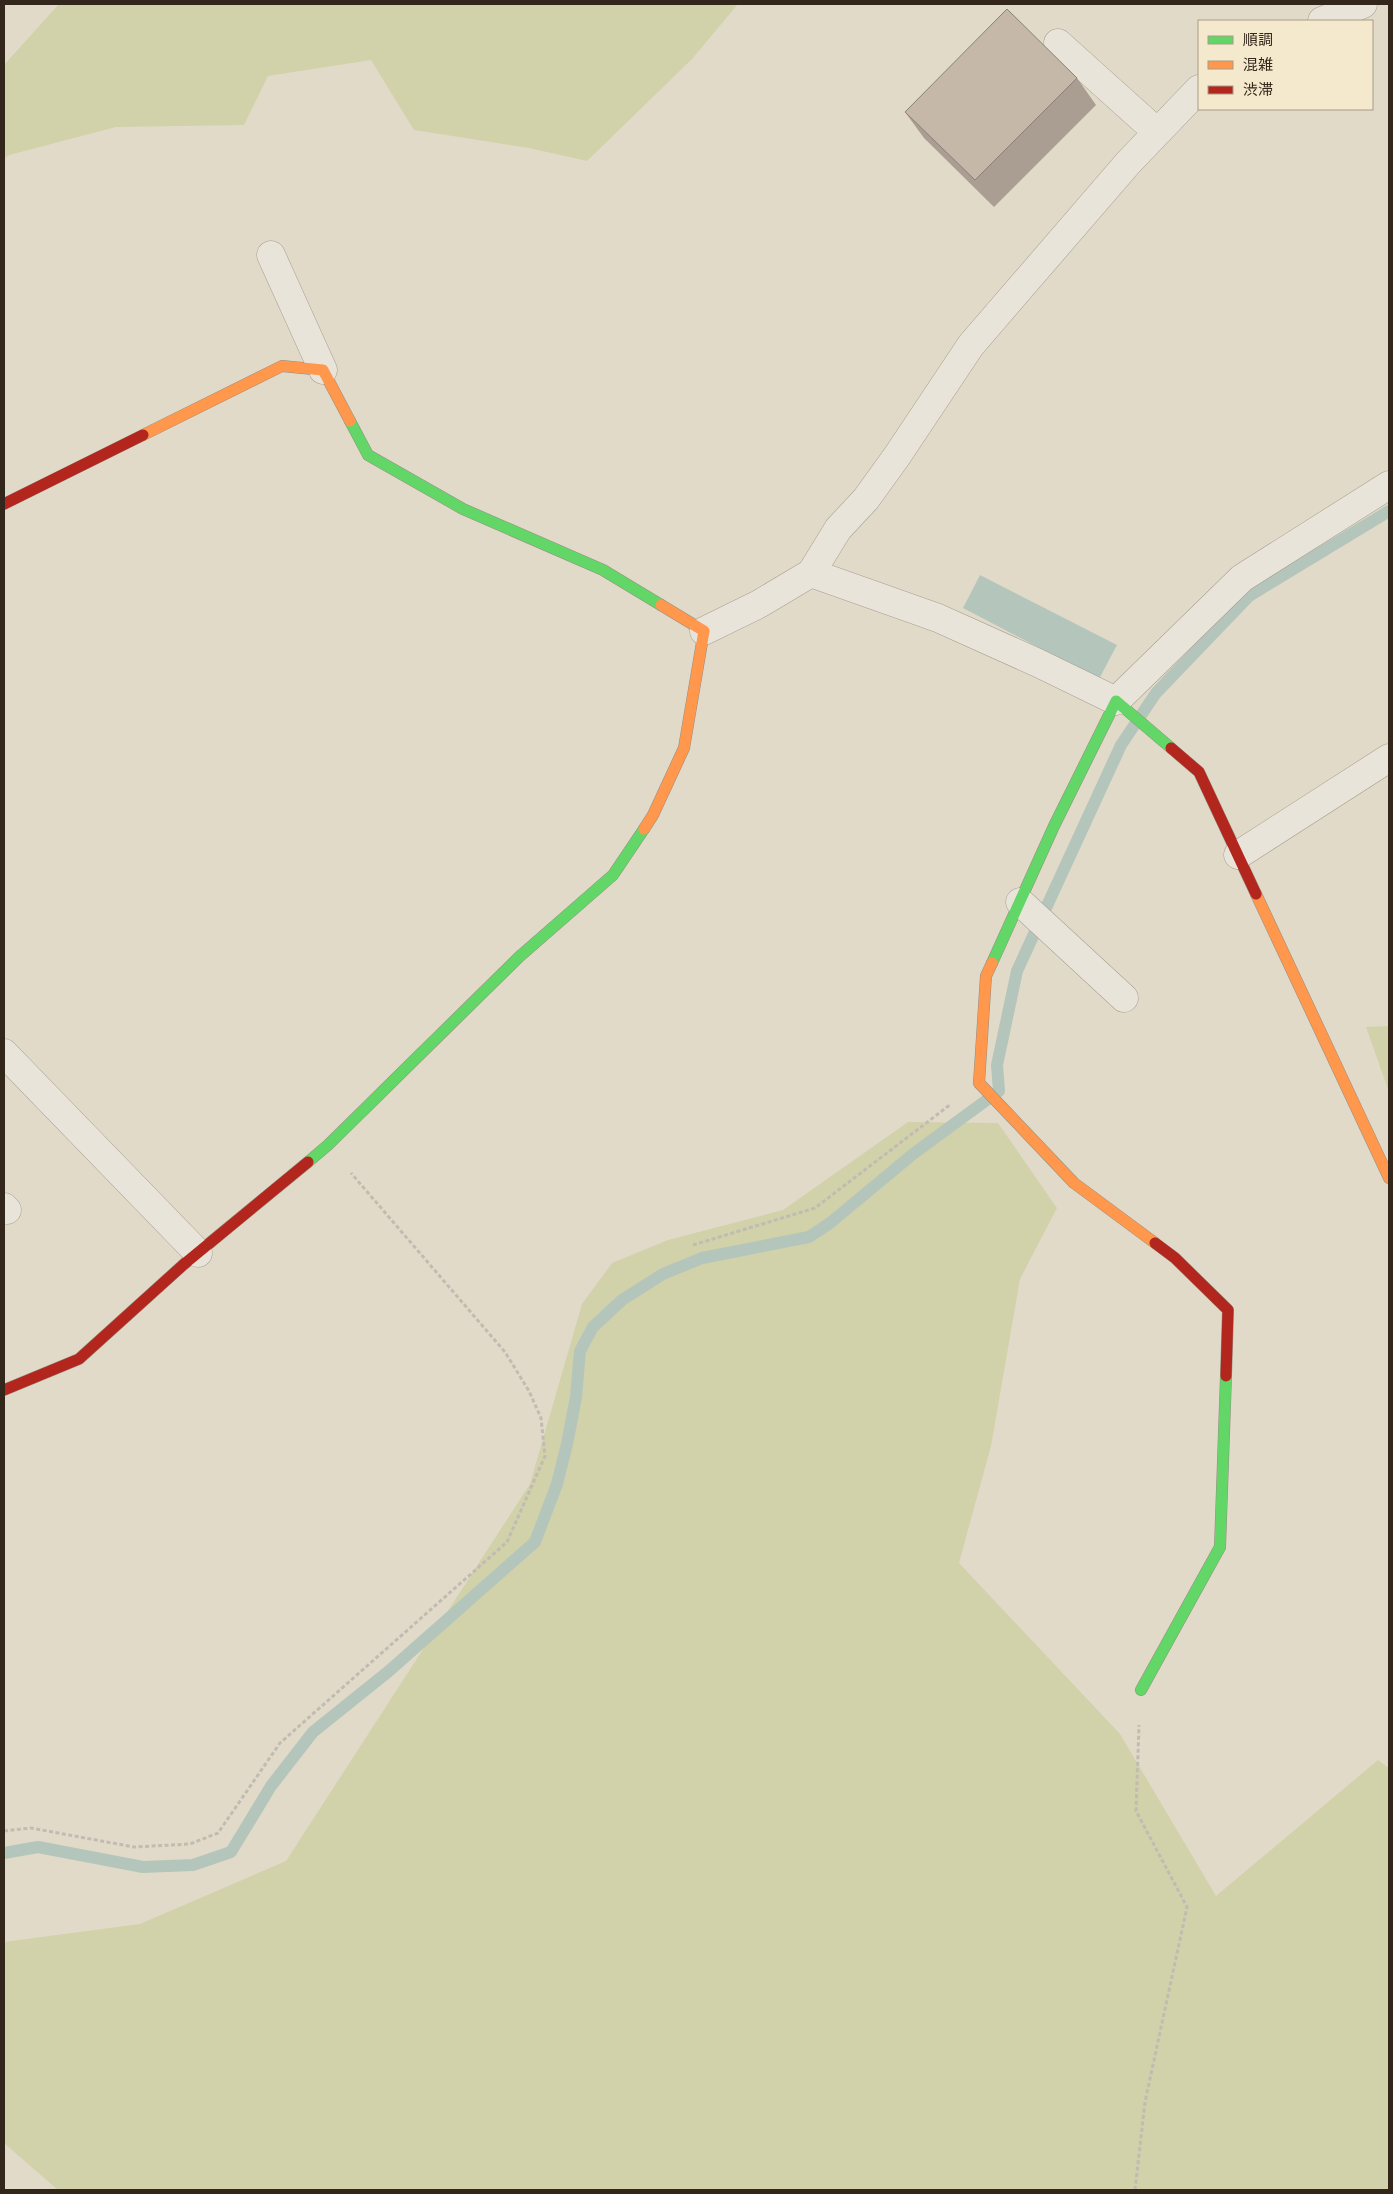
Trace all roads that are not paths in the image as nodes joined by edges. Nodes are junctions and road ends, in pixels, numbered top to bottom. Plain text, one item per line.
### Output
1 (1363, 4) edge
2 (1324, 20) edge
3 (1058, 44) dead end
4 (1198, 91) edge
5 (1158, 132) junction
6 (272, 255) dead end
7 (323, 370) junction
8 (1389, 485) edge
9 (4, 504) edge
10 (811, 572) junction
11 (704, 631) junction
12 (1116, 701) junction
13 (1389, 758) edge
14 (1238, 855) junction
15 (1020, 902) junction
16 (1124, 998) dead end
17 (4, 1053) edge
18 (1389, 1178) edge
19 (198, 1253) junction
20 (4, 1390) edge
21 (1141, 1690) road end

1 - 2 street
3 - 5 street
4 - 5 street
5 - 10 street
6 - 7 street
7 - 9 street
7 - 11 street
8 - 12 street
10 - 11 street
10 - 12 street
11 - 19 street
12 - 14 street
12 - 15 street
13 - 14 street
14 - 18 street
15 - 16 street
15 - 21 street
17 - 19 street
19 - 20 street

